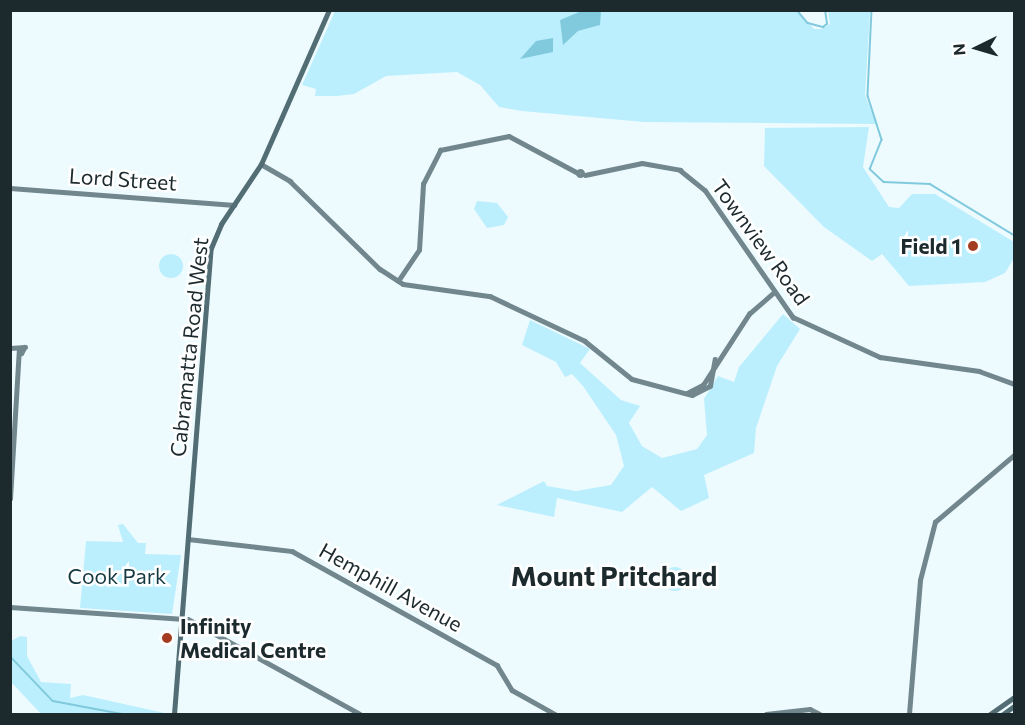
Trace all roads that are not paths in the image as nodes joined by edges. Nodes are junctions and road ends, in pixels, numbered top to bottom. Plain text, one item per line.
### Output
1 (329, 10) edge
2 (261, 164) junction
3 (10, 188) edge
4 (234, 205) junction
5 (398, 281) junction
6 (774, 292) junction
7 (10, 348) edge
8 (1014, 384) edge
9 (1014, 455) edge
10 (10, 499) edge
11 (188, 539) junction
12 (10, 607) edge
13 (182, 618) junction
14 (1014, 697) edge
15 (1014, 706) edge
16 (174, 714) edge
17 (360, 714) edge
18 (555, 714) edge
19 (766, 714) edge
20 (820, 714) edge
21 (909, 714) edge
22 (990, 714) edge
23 (1003, 714) edge

1 - 2 main road, Cabramatta Road West
2 - 4 main road, Cabramatta Road West
2 - 5 street
3 - 4 street, Lord Street
4 - 11 main road, Cabramatta Road West
5 - 6 street
5 - 6 street, Townview Road
6 - 8 street, Townview Road
7 - 10 street
9 - 21 street
11 - 13 main road, Cabramatta Road West
11 - 18 street, Hemphill Avenue
12 - 13 street
13 - 16 main road, Cabramatta Road West
13 - 17 street
14 - 22 main road
15 - 23 main road
19 - 20 street

